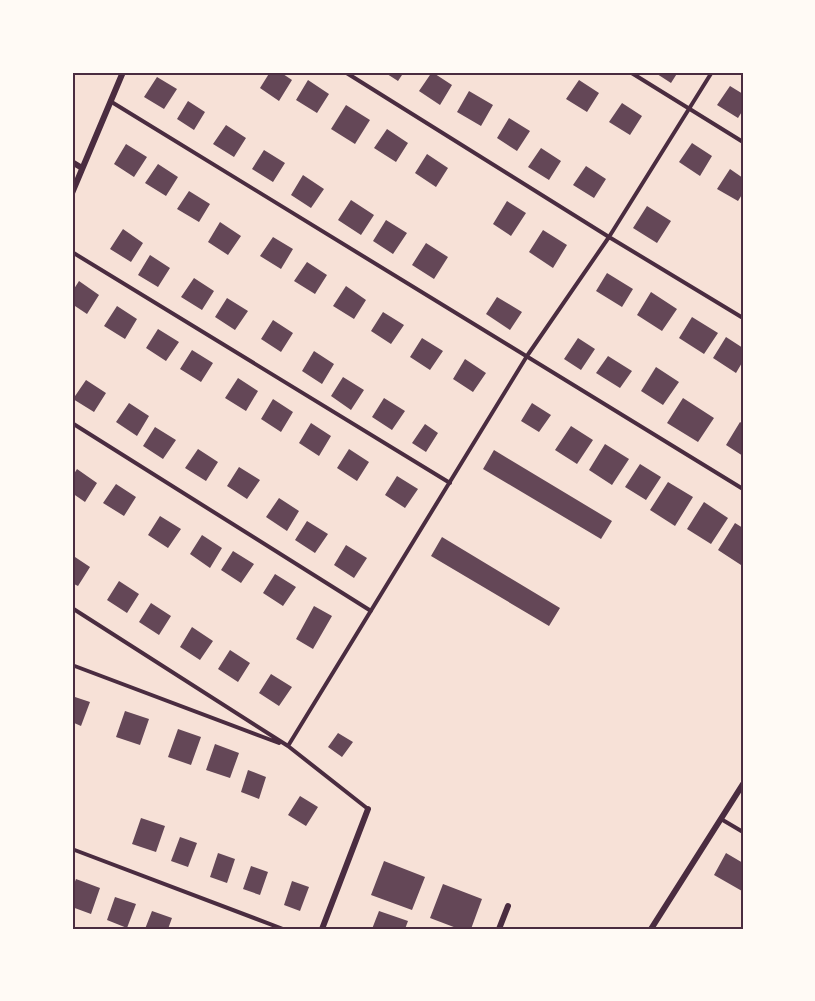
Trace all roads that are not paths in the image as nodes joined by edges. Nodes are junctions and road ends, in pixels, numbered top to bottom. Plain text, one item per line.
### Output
1 (123, 72) edge
2 (345, 72) edge
3 (630, 72) edge
4 (712, 72) edge
5 (110, 100) junction
6 (689, 109) junction
7 (743, 142) edge
8 (72, 162) edge
9 (82, 168) junction
10 (72, 193) edge
11 (609, 237) junction
12 (72, 252) edge
13 (743, 318) edge
14 (527, 356) junction
15 (72, 423) edge
16 (450, 483) junction
17 (743, 489) edge
18 (72, 608) edge
19 (371, 611) junction
20 (72, 665) edge
21 (288, 746) junction
22 (743, 783) edge
23 (368, 809) joint
24 (721, 819) junction
25 (743, 832) edge
26 (72, 849) edge
27 (508, 906) dead end
28 (283, 929) edge
29 (322, 929) edge
30 (499, 929) edge
31 (651, 929) edge

1 - 5 street
2 - 11 lane
3 - 6 lane
4 - 6 lane
5 - 9 street
5 - 14 lane
6 - 7 lane
6 - 11 lane
8 - 9 street
9 - 10 street
11 - 13 lane
11 - 14 lane
12 - 16 lane
14 - 16 lane
14 - 17 lane
15 - 19 lane
16 - 19 lane
18 - 21 lane
19 - 21 lane
20 - 21 lane
21 - 23 lane
22 - 24 street
23 - 29 street
24 - 25 lane
24 - 31 street
26 - 28 lane
27 - 30 street

